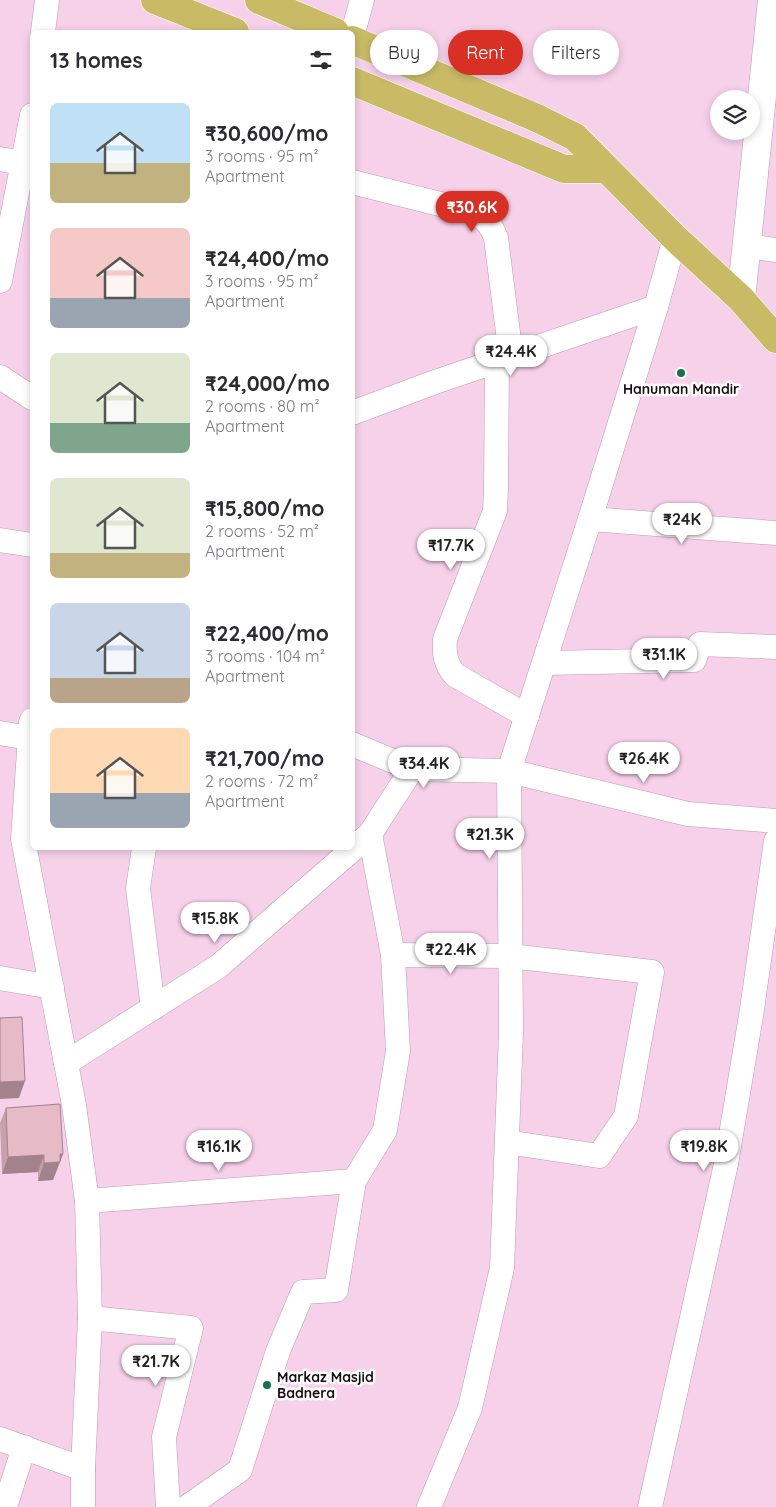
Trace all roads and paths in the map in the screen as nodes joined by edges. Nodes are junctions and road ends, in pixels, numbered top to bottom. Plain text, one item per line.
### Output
1 (47, 0) edge
2 (155, 0) edge
3 (259, 0) edge
4 (362, 0) edge
5 (772, 0) edge
6 (43, 30) edge
7 (230, 30) edge
8 (330, 30) edge
9 (354, 30) edge
10 (355, 41) edge
11 (355, 82) edge
12 (30, 120) edge
13 (776, 133) edge
14 (11, 161) edge
15 (755, 165) junction
16 (605, 169) junction
17 (355, 183) edge
18 (675, 238) junction
19 (746, 246) junction
20 (776, 250) edge
21 (0, 281) edge
22 (741, 299) junction
23 (656, 307) junction
24 (776, 339) edge
25 (504, 359) junction
26 (0, 377) edge
27 (30, 397) edge
28 (355, 412) edge
29 (590, 520) junction
30 (776, 533) edge
31 (0, 540) edge
32 (30, 545) edge
33 (776, 647) edge
34 (545, 663) junction
35 (527, 716) junction
36 (30, 729) edge
37 (0, 733) edge
38 (30, 743) edge
39 (355, 745) edge
40 (412, 769) junction
41 (509, 772) junction
42 (776, 820) edge
43 (370, 834) junction
44 (776, 841) edge
45 (355, 847) edge
46 (144, 850) edge
47 (352, 850) edge
48 (393, 955) junction
49 (510, 956) junction
50 (0, 978) edge
51 (52, 987) junction
52 (153, 1008) junction
53 (66, 1063) junction
54 (507, 1142) junction
55 (354, 1181) junction
56 (87, 1201) junction
57 (90, 1318) junction
58 (0, 1438) edge
59 (24, 1448) junction
60 (83, 1469) junction
61 (4, 1507) edge
62 (83, 1507) edge
63 (168, 1507) edge
64 (187, 1507) edge
65 (429, 1507) edge
66 (650, 1507) edge

1 - 6 street
2 - 7 main road
3 - 8 main road
4 - 9 street
5 - 15 street
10 - 16 main road
11 - 16 main road
12 - 14 street
13 - 15 street
14 - 21 street
15 - 19 street
16 - 18 main road
17 - 25 street
18 - 22 main road
18 - 23 street
19 - 20 street
19 - 22 street
22 - 24 main road
23 - 25 street
23 - 29 street
25 - 28 street
25 - 35 street
26 - 27 street
29 - 30 street
29 - 34 street
31 - 32 street
33 - 34 street
34 - 35 street
35 - 41 street
36 - 37 street
38 - 51 street
39 - 40 street
40 - 41 street
40 - 43 street
41 - 42 street
41 - 49 street
43 - 45 street
43 - 48 street
44 - 66 street
46 - 52 street
47 - 52 street
48 - 49 street
48 - 55 street
49 - 54 street
49 - 54 street
50 - 51 street
51 - 53 street
52 - 53 street
53 - 56 street
54 - 65 street
55 - 56 street
55 - 64 street
56 - 57 street
57 - 60 street
57 - 63 street
58 - 59 street
59 - 60 street
59 - 61 street
60 - 62 street

